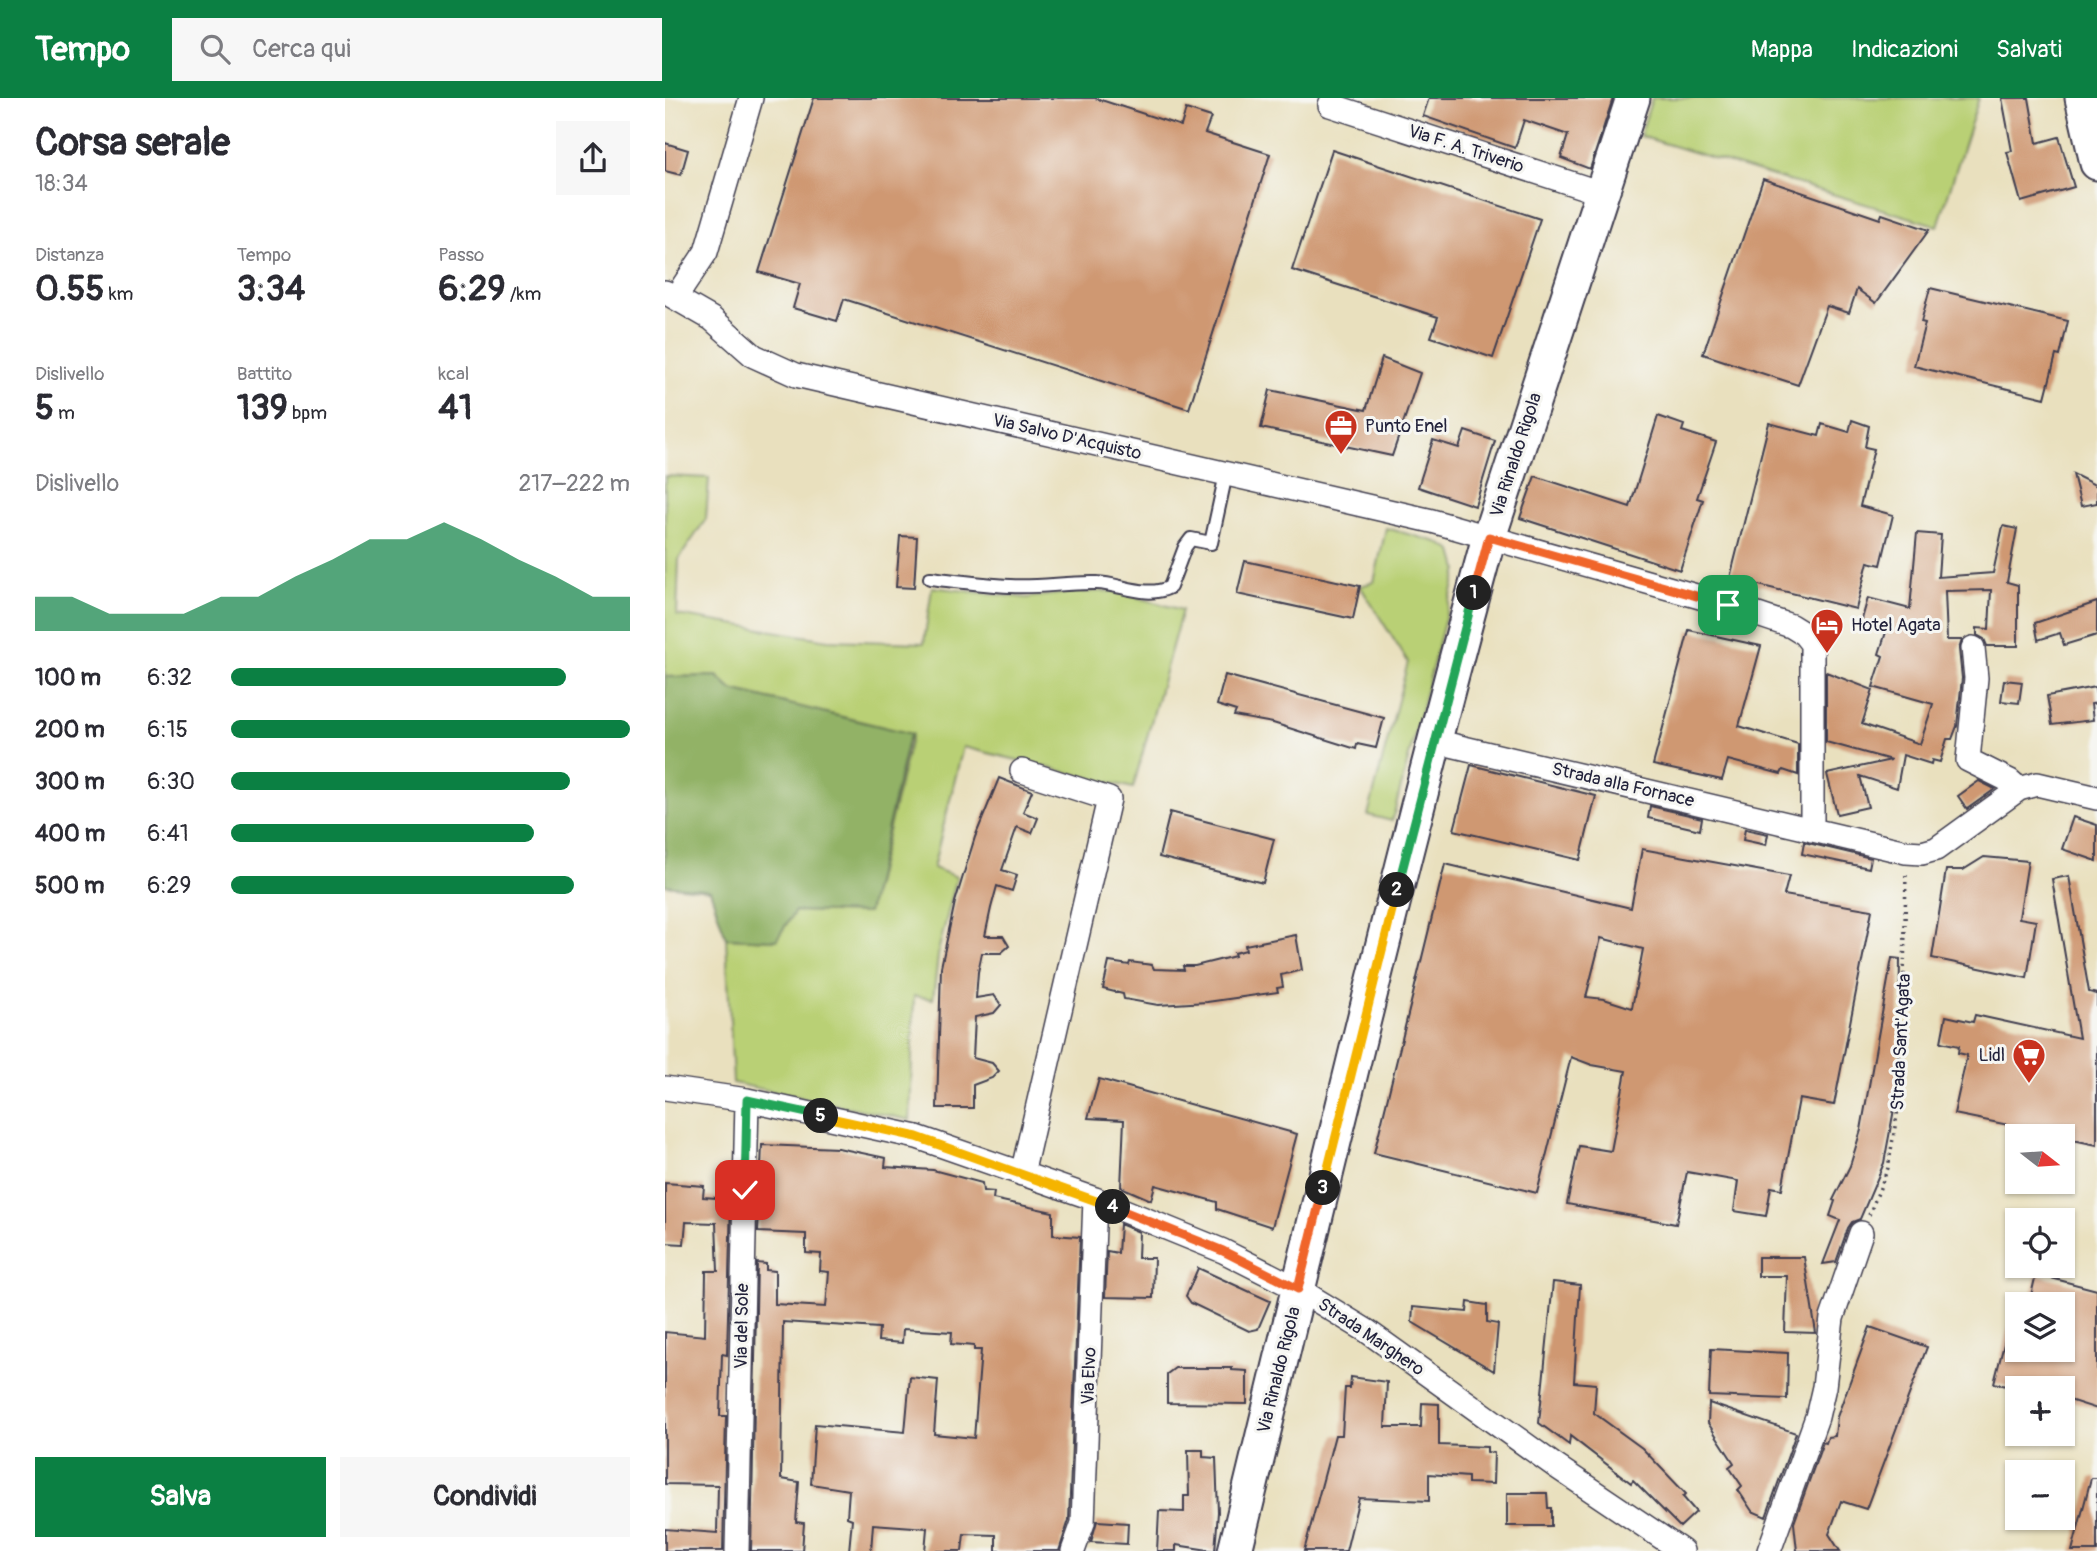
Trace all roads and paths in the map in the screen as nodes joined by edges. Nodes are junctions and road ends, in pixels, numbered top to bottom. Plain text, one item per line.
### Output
1 (751, 98) edge
2 (1633, 98) edge
3 (2082, 98) edge
4 (1332, 101) edge
5 (2097, 163) edge
6 (1601, 193) junction
7 (671, 294) edge
8 (1226, 474) junction
9 (1489, 537) junction
10 (930, 578) dead end
11 (1973, 648) dead end
12 (1434, 741) junction
13 (1022, 771) dead end
14 (2019, 789) junction
15 (2097, 798) edge
16 (1812, 830) junction
17 (1906, 852) junction
18 (665, 1088) edge
19 (747, 1100) junction
20 (1022, 1174) junction
21 (1095, 1199) junction
22 (1861, 1233) joint
23 (1298, 1289) junction
24 (737, 1551) edge
25 (1073, 1551) edge
26 (1235, 1551) edge
27 (1682, 1551) edge
28 (1769, 1551) edge

1 - 7 street
2 - 6 street, Via Rinaldo Rigola
3 - 5 street
4 - 6 street, Via F. A. Triverio
6 - 9 street, Via Rinaldo Rigola
7 - 8 street, Via Salvo D'Acquisto
8 - 9 street, Via Salvo D'Acquisto
8 - 10 lane
9 - 12 street, Via Rinaldo Rigola
9 - 16 street
11 - 14 street
12 - 16 street, Strada alla Fornace
12 - 23 street, Via Rinaldo Rigola
13 - 20 street
14 - 15 street
14 - 17 street
16 - 17 street, Strada alla Fornace
17 - 22 path, Strada Sant'Agata
18 - 19 street, Strada Marghero
19 - 20 street, Strada Marghero
19 - 24 street, Via del Sole
20 - 21 street, Strada Marghero
21 - 23 street, Strada Marghero
21 - 25 street, Via Elvo
22 - 28 street
23 - 26 street, Via Rinaldo Rigola
23 - 27 street, Strada Marghero

